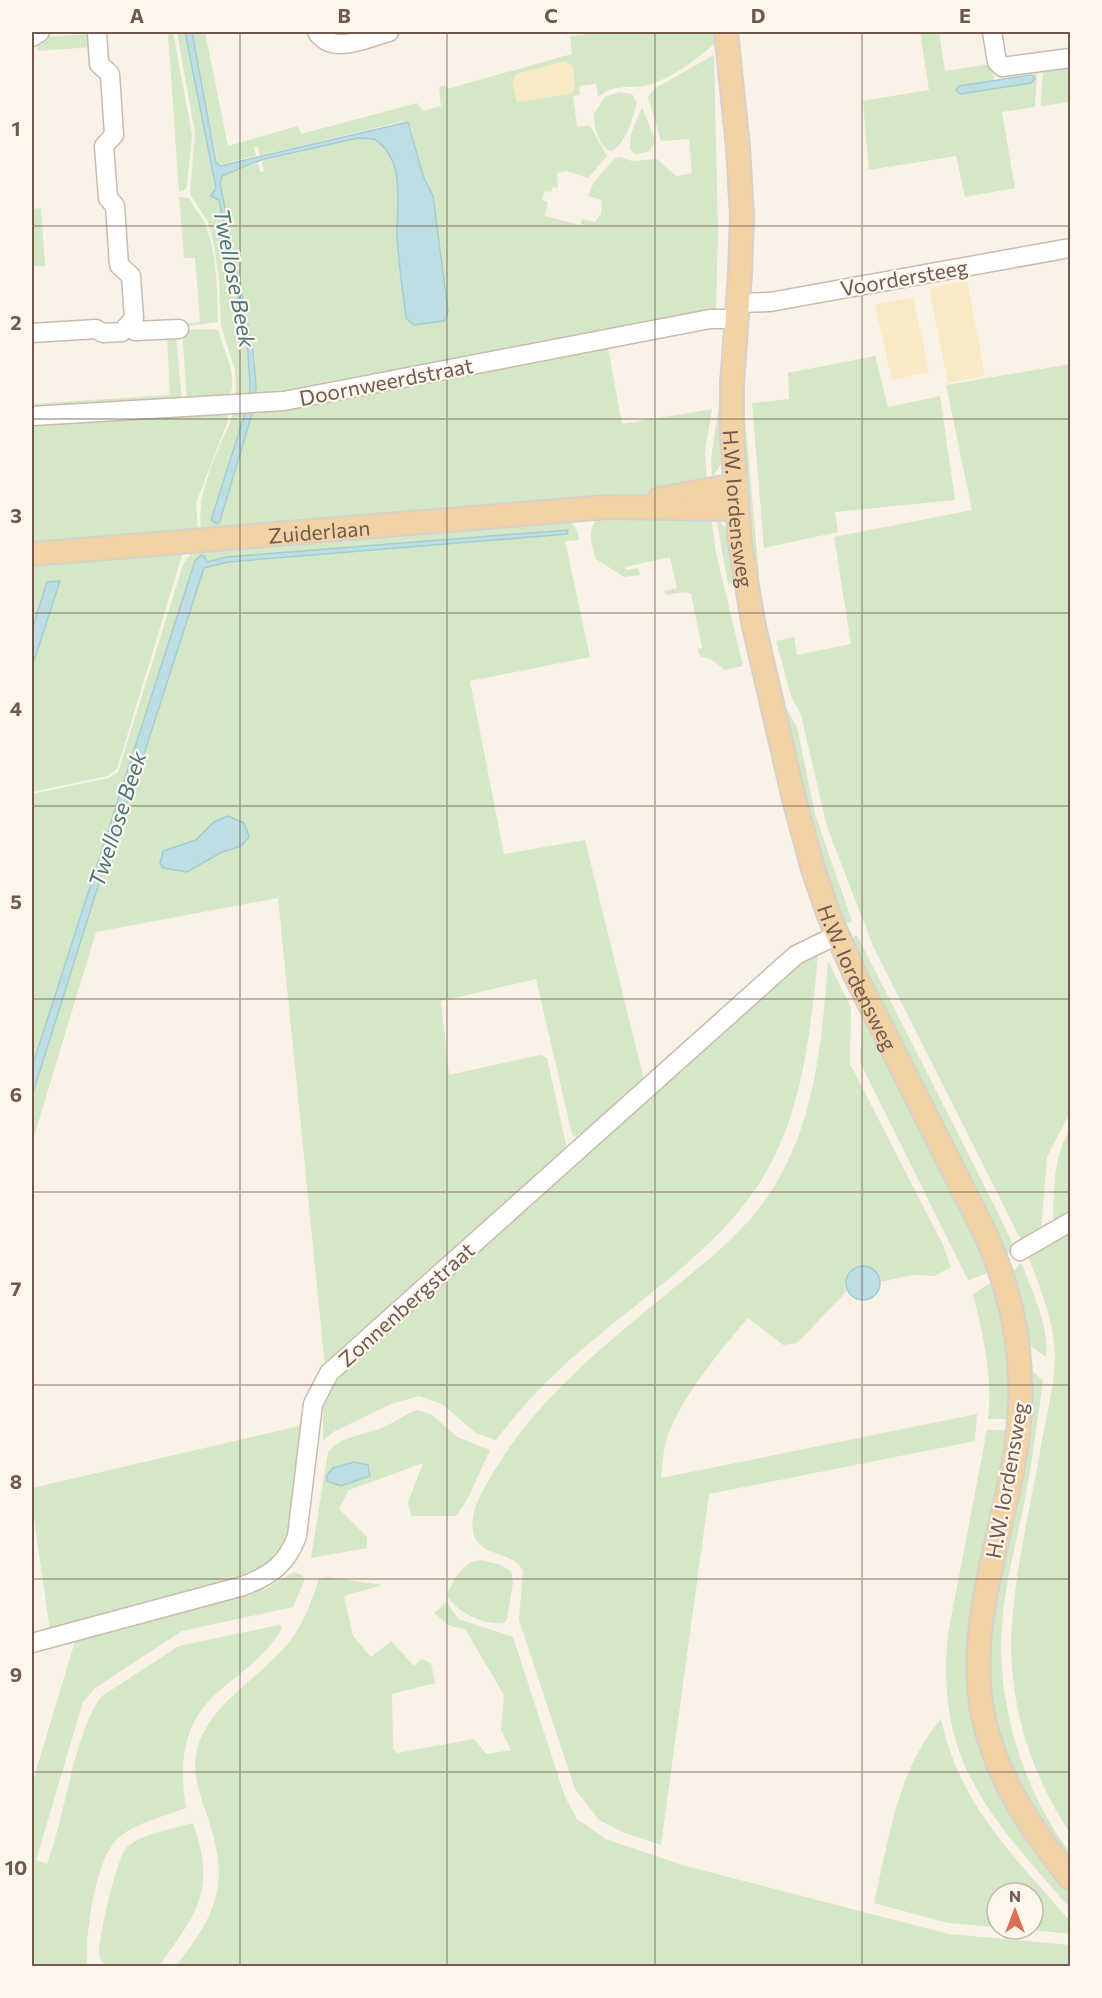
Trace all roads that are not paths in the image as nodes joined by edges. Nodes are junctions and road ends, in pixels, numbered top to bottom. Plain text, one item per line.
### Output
1 (39, 32) edge
2 (97, 32) edge
3 (316, 32) edge
4 (389, 32) edge
5 (726, 32) edge
6 (992, 32) edge
7 (32, 37) edge
8 (1071, 58) edge
9 (1071, 248) edge
10 (737, 311) junction
11 (128, 325) junction
12 (179, 328) dead end
13 (32, 333) edge
14 (32, 416) edge
15 (735, 485) junction
16 (607, 507) junction
17 (736, 508) junction
18 (32, 554) edge
19 (837, 935) junction
20 (1071, 1222) edge
21 (1020, 1251) dead end
22 (32, 1643) edge
23 (1071, 1878) edge

1 - 7 street
2 - 11 street
3 - 4 street
5 - 10 main road, H.W. Iordensweg
6 - 8 street
9 - 10 street, Voordersteeg
10 - 14 street, Doornweerdstraat
10 - 15 main road, H.W. Iordensweg
11 - 12 street
11 - 13 street
15 - 16 main road, Zuiderlaan
15 - 17 main road, H.W. Iordensweg
16 - 17 main road, Zuiderlaan
16 - 18 main road, Zuiderlaan
17 - 19 main road, H.W. Iordensweg
19 - 22 street, Zonnenbergstraat
19 - 23 main road, H.W. Iordensweg
20 - 21 street

